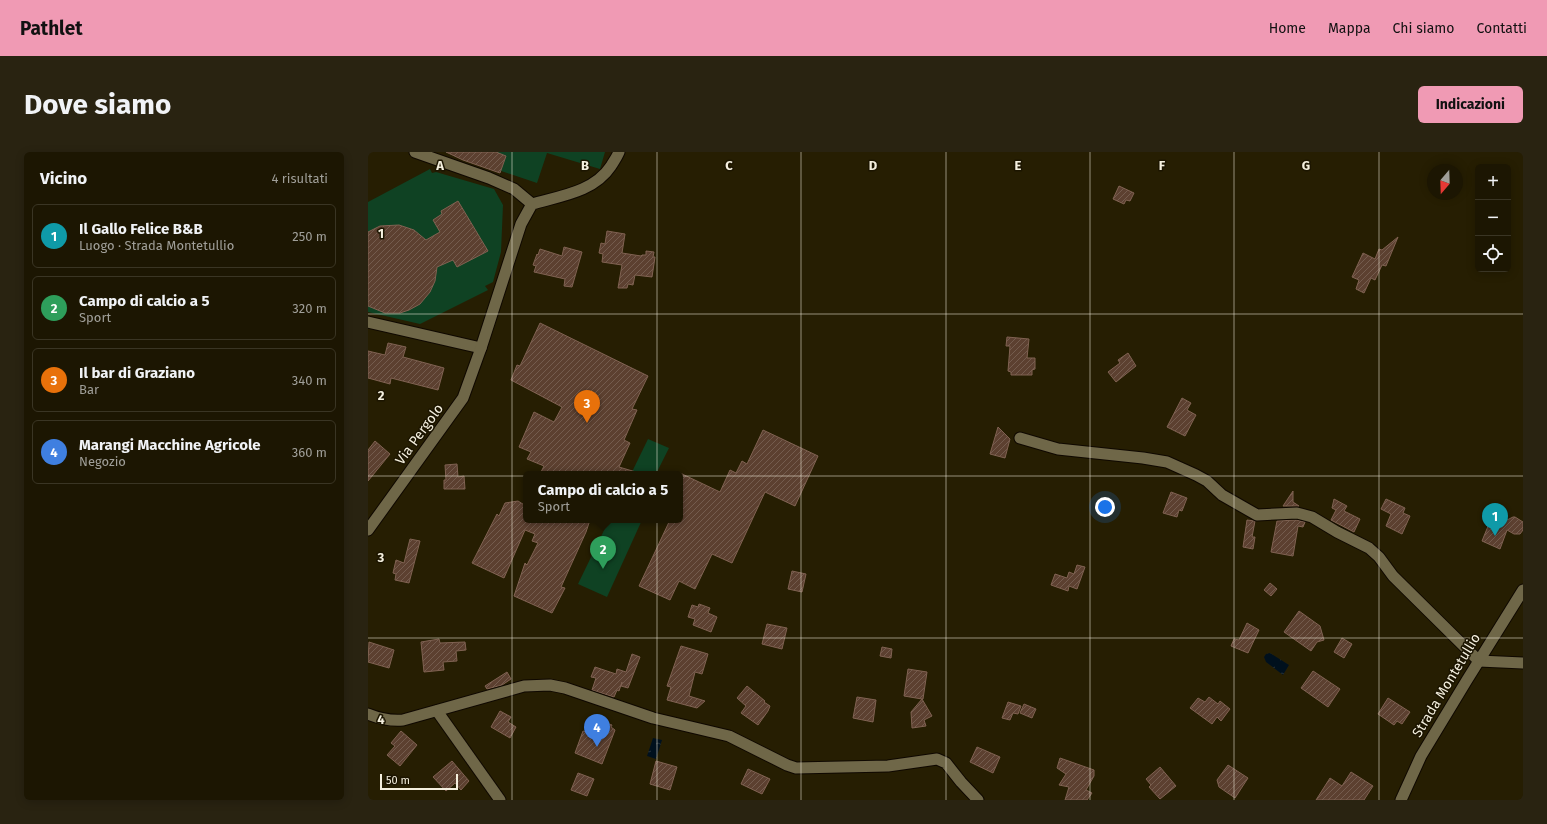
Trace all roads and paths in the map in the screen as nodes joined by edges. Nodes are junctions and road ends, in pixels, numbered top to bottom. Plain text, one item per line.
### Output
1 (416, 152) edge
2 (619, 152) edge
3 (532, 204) junction
4 (368, 322) edge
5 (481, 348) junction
6 (1020, 438) dead end
7 (368, 530) edge
8 (1523, 590) edge
9 (1479, 660) junction
10 (1523, 663) edge
11 (437, 711) junction
12 (368, 714) edge
13 (500, 800) edge
14 (978, 800) edge
15 (1401, 800) edge

1 - 3 street
2 - 3 street
3 - 5 street, Via Pergolo
4 - 5 street
5 - 7 street, Via Pergolo
6 - 9 street
8 - 9 street, Strada Montetullio
9 - 10 street
9 - 15 street, Strada Montetullio
11 - 12 street
11 - 13 street
11 - 14 street

